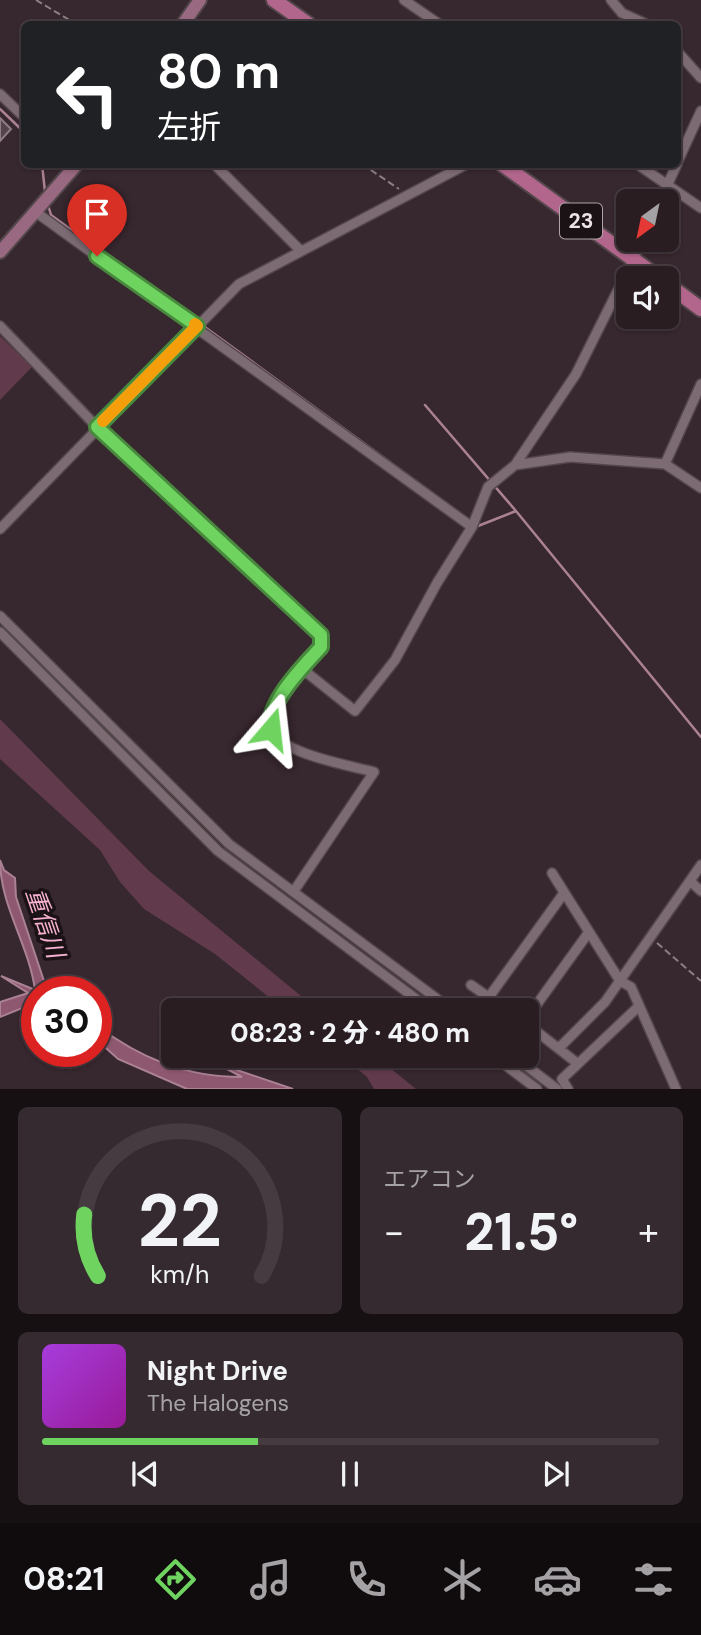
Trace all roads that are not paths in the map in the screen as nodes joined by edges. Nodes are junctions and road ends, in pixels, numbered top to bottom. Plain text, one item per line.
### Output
1 (200, 0) edge
2 (274, 0) edge
3 (404, 0) edge
4 (611, 0) edge
5 (185, 21) edge
6 (303, 21) edge
7 (435, 21) edge
8 (639, 21) edge
9 (681, 56) edge
10 (701, 78) edge
11 (0, 94) edge
12 (701, 111) edge
13 (21, 114) edge
14 (681, 155) edge
15 (74, 168) edge
16 (218, 168) edge
17 (460, 168) edge
18 (508, 168) edge
19 (642, 168) edge
20 (675, 168) edge
21 (667, 186) junction
22 (666, 189) edge
23 (701, 208) edge
24 (37, 213) junction
25 (301, 251) junction
26 (0, 252) edge
27 (638, 252) edge
28 (634, 260) junction
29 (642, 266) edge
30 (679, 293) edge
31 (701, 309) edge
32 (197, 326) junction
33 (0, 327) edge
34 (701, 384) edge
35 (97, 427) junction
36 (665, 464) junction
37 (515, 465) junction
38 (701, 488) edge
39 (472, 527) junction
40 (0, 529) edge
41 (0, 616) edge
42 (0, 632) edge
43 (301, 668) junction
44 (701, 865) edge
45 (552, 873) dead end
46 (690, 881) junction
47 (294, 891) junction
48 (701, 891) edge
49 (564, 893) junction
50 (589, 932) junction
51 (620, 981) junction
52 (471, 985) dead end
53 (489, 997) joint
54 (415, 998) edge
55 (436, 998) edge
56 (539, 1001) edge
57 (639, 1006) junction
58 (539, 1033) edge
59 (559, 1048) junction
60 (577, 1063) junction
61 (509, 1068) edge
62 (529, 1068) edge
63 (537, 1089) edge
64 (557, 1089) edge
65 (568, 1089) edge
66 (676, 1089) edge

1 - 5 street
2 - 6 main road
3 - 7 street
4 - 8 street
9 - 10 street
11 - 13 street
12 - 14 street
15 - 24 street
16 - 25 street
17 - 25 street
18 - 28 main road, 23
19 - 21 street
20 - 21 street
21 - 22 street
21 - 23 street
24 - 26 street
24 - 32 street
25 - 32 street
27 - 28 street
28 - 29 main road, 23
28 - 37 street
30 - 31 main road
32 - 35 street
32 - 39 street
33 - 35 street
34 - 36 street
35 - 40 street
35 - 43 street
36 - 37 street
36 - 38 street
37 - 39 street
39 - 43 street
41 - 47 street
42 - 54 street
43 - 47 street
44 - 46 street
45 - 49 street
46 - 48 street
46 - 51 street
47 - 55 street
49 - 50 street
49 - 53 street
50 - 51 street
50 - 56 street
51 - 57 street
51 - 59 street
52 - 53 street
57 - 60 street
57 - 66 street
58 - 59 street
59 - 60 street
60 - 65 street
61 - 63 street
62 - 64 street

